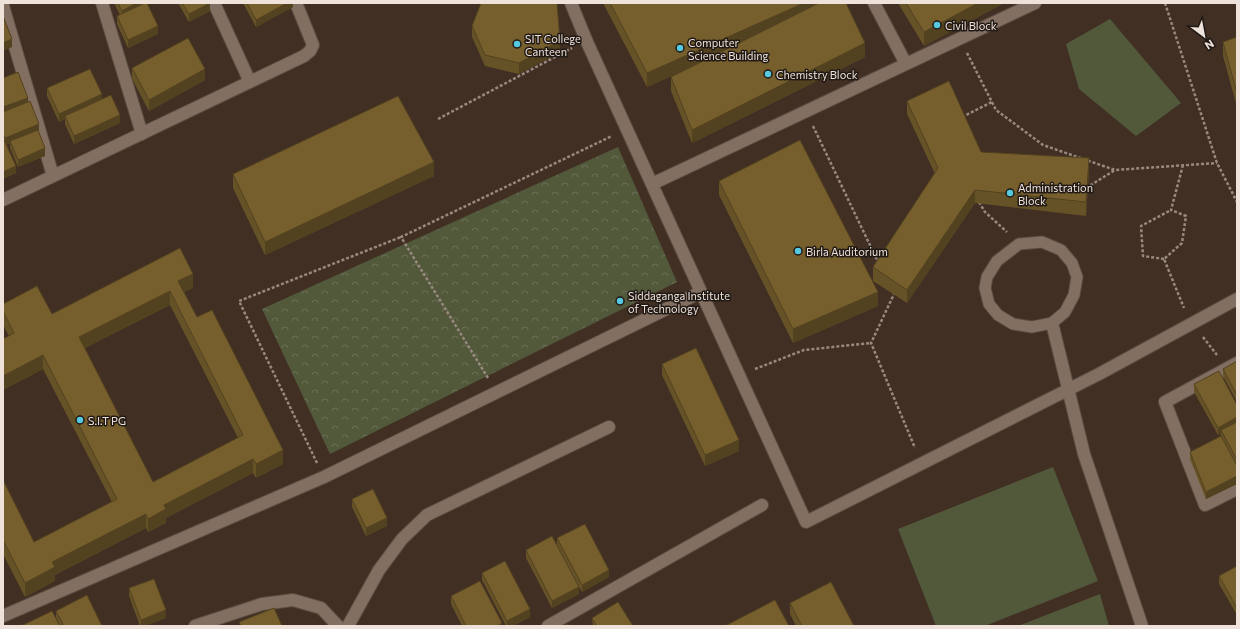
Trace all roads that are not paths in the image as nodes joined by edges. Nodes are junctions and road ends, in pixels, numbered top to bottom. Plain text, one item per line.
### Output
1 (102, 3) edge
2 (214, 3) edge
3 (296, 3) edge
4 (571, 3) edge
5 (874, 3) edge
6 (1035, 3) edge
7 (3, 6) edge
8 (906, 64) junction
9 (250, 82) junction
10 (142, 134) junction
11 (53, 176) junction
12 (652, 184) junction
13 (3, 200) edge
14 (701, 292) junction
15 (1237, 299) edge
16 (1052, 323) junction
17 (1237, 363) edge
18 (1068, 390) junction
19 (609, 427) dead end
20 (1237, 489) edge
21 (762, 505) dead end
22 (3, 616) edge
23 (195, 626) edge
24 (338, 626) edge
25 (348, 626) edge
26 (548, 626) edge
27 (1142, 626) edge

1 - 10 street
2 - 9 street
3 - 9 street
4 - 12 street
5 - 8 street
6 - 8 street
7 - 11 street
8 - 12 street
9 - 10 street
10 - 11 street
11 - 13 street
12 - 14 street
14 - 18 street
14 - 22 street
15 - 18 street
16 - 16 lane
16 - 18 street
17 - 20 street
18 - 27 street
19 - 25 street
21 - 26 street
23 - 24 street

